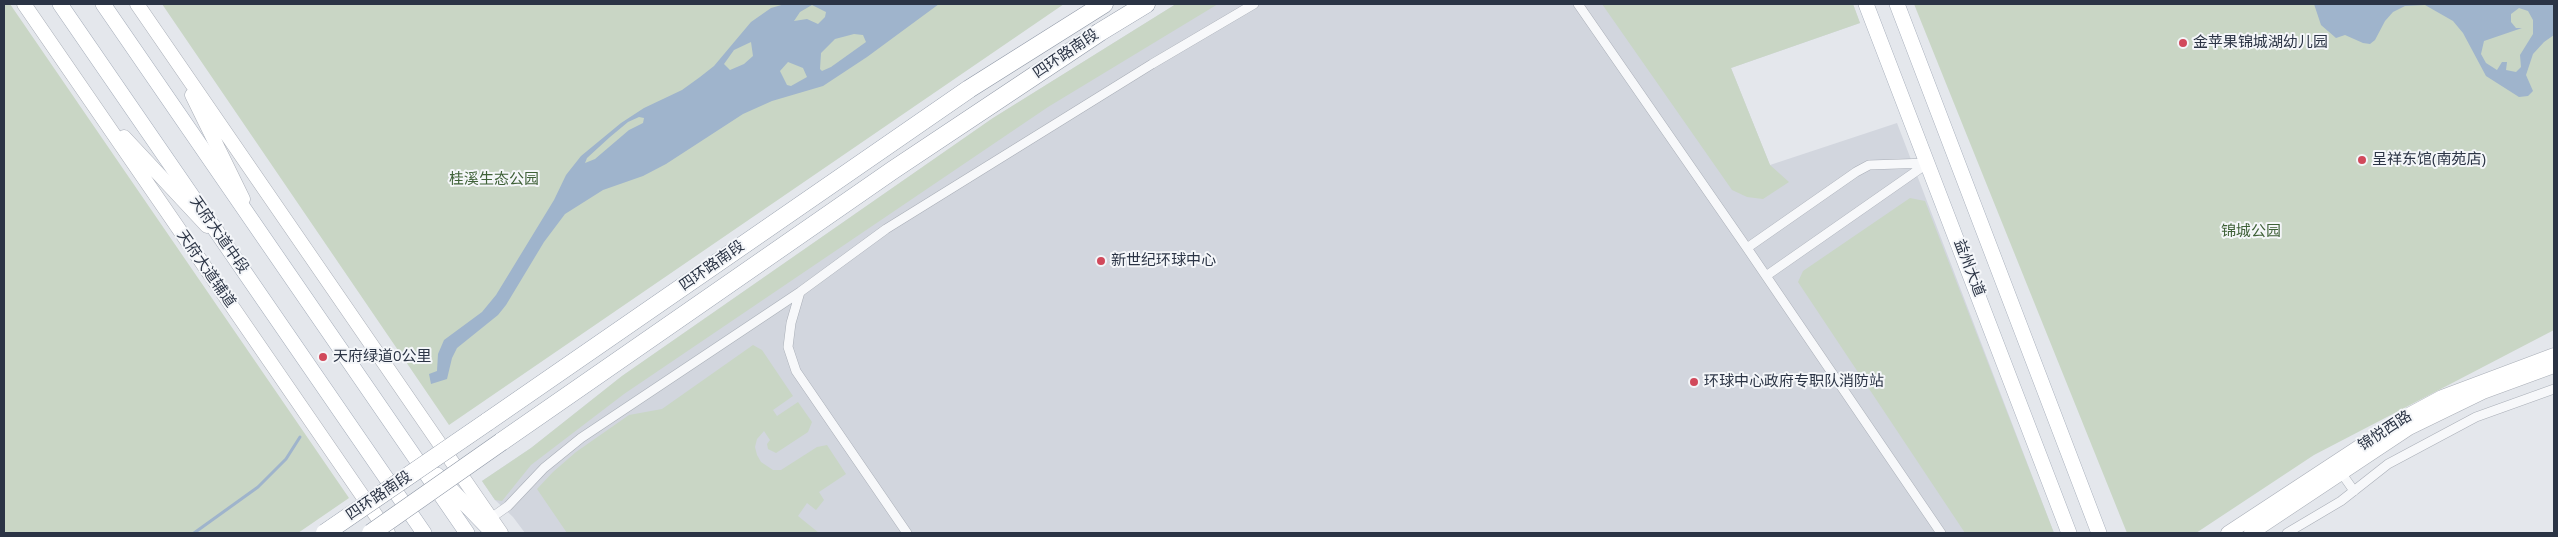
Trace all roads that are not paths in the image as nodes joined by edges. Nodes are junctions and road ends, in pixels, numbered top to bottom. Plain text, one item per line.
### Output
1 (24, 4) edge
2 (60, 4) edge
3 (103, 4) edge
4 (137, 4) edge
5 (1104, 4) edge
6 (1146, 4) edge
7 (1254, 4) edge
8 (1578, 4) edge
9 (1866, 4) edge
10 (1897, 4) edge
11 (169, 51) junction
12 (92, 102) junction
13 (1928, 163) junction
14 (259, 231) junction
15 (1747, 248) junction
16 (230, 250) junction
17 (1766, 276) junction
18 (800, 292) junction
19 (2554, 355) edge
20 (2554, 366) edge
21 (2554, 390) edge
22 (407, 446) junction
23 (378, 466) junction
24 (2340, 471) junction
25 (2354, 491) junction
26 (491, 518) junction
27 (324, 533) edge
28 (371, 533) edge
29 (388, 533) edge
30 (411, 533) edge
31 (424, 533) edge
32 (467, 533) edge
33 (493, 533) edge
34 (501, 533) edge
35 (906, 533) edge
36 (1941, 533) edge
37 (2069, 533) edge
38 (2099, 533) edge
39 (2228, 533) edge
40 (2251, 533) edge
41 (2287, 533) edge

1 - 12 street, 天府大道辅道
2 - 16 main road, 天府大道中段
3 - 14 main road
4 - 11 street
5 - 27 highway, 四环路南段, bridge
6 - 28 highway, 四环路南段, bridge
7 - 18 street
8 - 15 street
9 - 13 main road, 益州大道
10 - 38 main road, 益州大道
11 - 14 street
11 - 26 street
12 - 16 street
12 - 29 street, 天府大道辅道
13 - 15 street
13 - 17 street
13 - 37 main road, 益州大道
14 - 22 main road
15 - 17 street
16 - 23 main road, 天府大道中段
17 - 36 street
18 - 26 street
18 - 35 street
19 - 39 street, 锦悦西路
20 - 24 street, 锦悦西路
21 - 25 street
22 - 32 main road
22 - 33 main road
23 - 30 main road
23 - 31 main road
24 - 25 street
24 - 40 street, 锦悦西路
25 - 41 street
26 - 34 street

